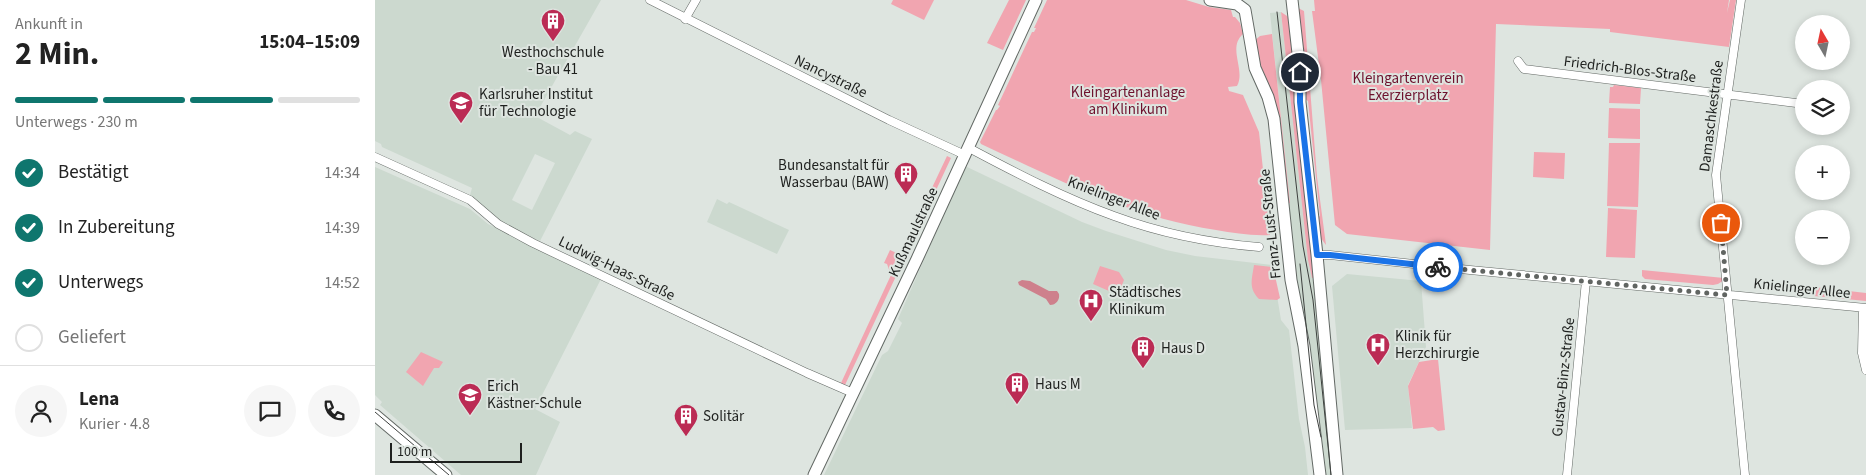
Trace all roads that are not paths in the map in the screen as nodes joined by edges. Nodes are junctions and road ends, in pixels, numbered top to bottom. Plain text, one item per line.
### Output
1 (650, 0) edge
2 (696, 0) edge
3 (1036, 0) edge
4 (1210, 0) edge
5 (1293, 0) edge
6 (1741, 0) edge
7 (1244, 4) edge
8 (685, 19) junction
9 (1518, 61) dead end
10 (1727, 94) junction
11 (1795, 103) edge
12 (967, 152) junction
13 (375, 157) edge
14 (1259, 247) dead end
15 (1317, 255) junction
16 (1586, 281) junction
17 (1727, 295) junction
18 (1865, 308) edge
19 (1866, 370) edge
20 (853, 393) junction
21 (375, 415) edge
22 (446, 475) edge
23 (814, 475) edge
24 (1320, 475) edge
25 (1337, 475) edge
26 (1567, 475) edge
27 (1745, 475) edge

1 - 8 street, Nancystraße
2 - 8 street
3 - 12 street, Kußmaulstraße
4 - 7 street, Franz-Lust-Straße
5 - 15 street
6 - 10 street, Damaschkestraße
7 - 24 street, Franz-Lust-Straße
8 - 12 street, Nancystraße
9 - 10 street, Friedrich-Blos-Straße
10 - 11 street, Friedrich-Blos-Straße
10 - 17 street, Damaschkestraße
12 - 14 street, Knielinger Allee
12 - 20 street, Kußmaulstraße
13 - 20 street, Ludwig-Haas-Straße
15 - 16 street, Knielinger Allee
15 - 25 street
16 - 17 street, Knielinger Allee
16 - 26 street, Gustav-Binz-Straße
17 - 18 street, Knielinger Allee
17 - 27 street, Damaschkestraße
18 - 19 street
20 - 23 street, Kußmaulstraße
21 - 22 street

